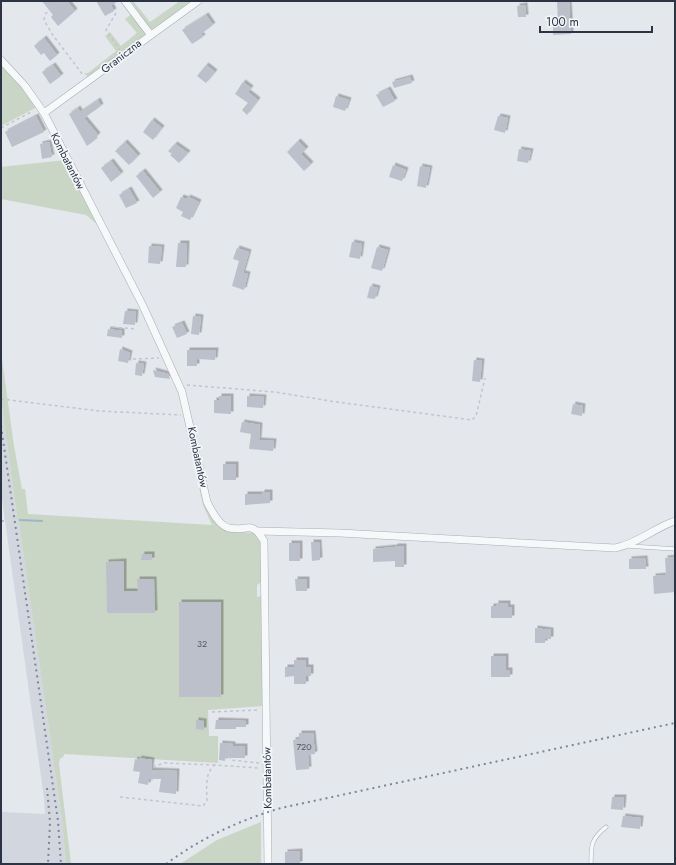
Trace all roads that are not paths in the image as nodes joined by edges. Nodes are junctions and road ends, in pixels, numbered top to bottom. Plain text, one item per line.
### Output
1 (125, 1) edge
2 (198, 1) edge
3 (150, 34) junction
4 (1, 60) edge
5 (42, 110) junction
6 (675, 520) edge
7 (258, 531) junction
8 (627, 546) junction
9 (675, 549) edge
10 (606, 827) dead end
11 (268, 864) edge
12 (591, 864) edge

1 - 3 street
2 - 3 street, Graniczna
3 - 5 street, Graniczna
4 - 5 street, Kombatantów
5 - 7 street, Kombatantów
6 - 8 street
7 - 8 street
7 - 11 street, Kombatantów
8 - 9 lane
10 - 12 lane

